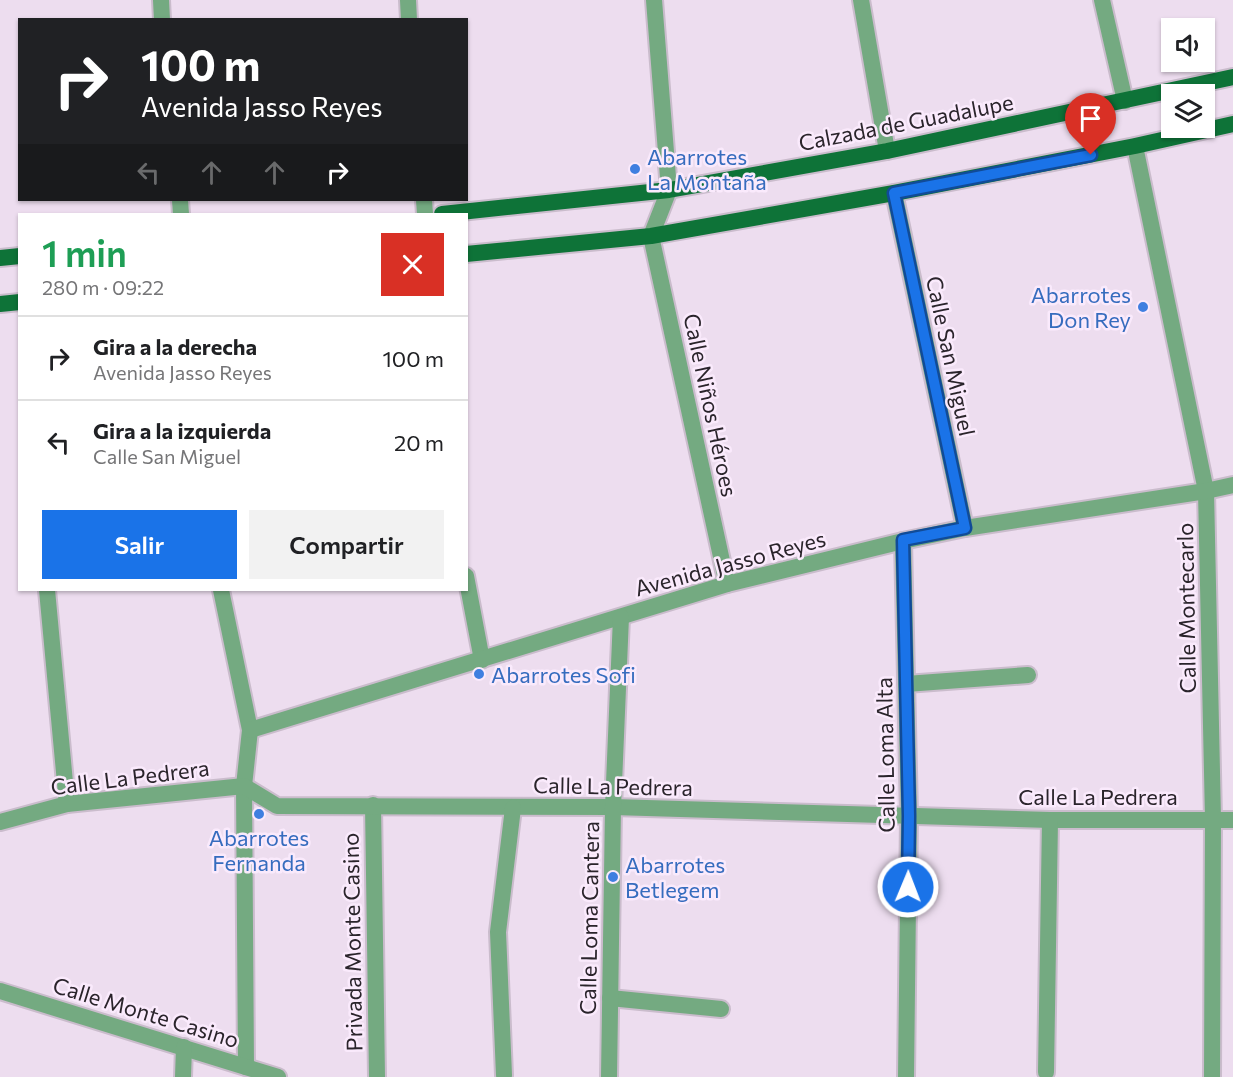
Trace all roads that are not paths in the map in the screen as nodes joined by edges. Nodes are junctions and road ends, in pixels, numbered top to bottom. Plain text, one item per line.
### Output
1 (161, 0) edge
2 (408, 0) edge
3 (654, 0) edge
4 (861, 0) edge
5 (1102, 0) edge
6 (162, 18) edge
7 (409, 18) edge
8 (1233, 77) edge
9 (1125, 101) junction
10 (1233, 124) edge
11 (1134, 146) junction
12 (887, 151) junction
13 (669, 190) junction
14 (894, 193) junction
15 (451, 213) edge
16 (651, 236) junction
17 (468, 254) edge
18 (18, 256) edge
19 (0, 258) edge
20 (18, 303) edge
21 (0, 304) edge
22 (1233, 485) edge
23 (1206, 491) junction
24 (965, 528) junction
25 (903, 540) junction
26 (728, 584) junction
27 (468, 586) edge
28 (47, 591) edge
29 (220, 591) edge
30 (621, 617) junction
31 (482, 660) junction
32 (1028, 675) dead end
33 (906, 684) junction
34 (250, 730) junction
35 (244, 786) junction
36 (67, 804) junction
37 (372, 805) junction
38 (513, 807) junction
39 (613, 807) junction
40 (909, 816) junction
41 (1214, 819) junction
42 (1050, 820) junction
43 (1233, 820) edge
44 (0, 822) edge
45 (0, 991) edge
46 (610, 998) junction
47 (721, 1009) dead end
48 (184, 1047) junction
49 (246, 1067) junction
50 (1046, 1072) dead end
51 (504, 1075) dead end
52 (183, 1077) edge
53 (278, 1077) edge
54 (377, 1077) edge
55 (609, 1077) edge
56 (906, 1077) edge
57 (1212, 1077) edge

1 - 6 street
2 - 7 street
3 - 13 street
4 - 12 street
5 - 9 street
8 - 9 main road, Calzada de Guadalupe
9 - 12 main road, Calzada de Guadalupe
10 - 11 main road
11 - 14 main road
11 - 23 street, Calle Montecarlo
12 - 13 main road, Calzada de Guadalupe
13 - 15 main road, Calzada de Guadalupe
13 - 16 street
14 - 16 main road
14 - 24 street, Calle San Miguel
16 - 17 main road
16 - 26 street, Calle Niños Héroes
18 - 19 main road
20 - 21 main road
22 - 23 street, Avenida Jasso Reyes
23 - 24 street, Avenida Jasso Reyes
23 - 41 street, Calle Montecarlo
24 - 25 street, Avenida Jasso Reyes
25 - 26 street, Avenida Jasso Reyes
25 - 33 street, Calle Loma Alta
26 - 30 street, Avenida Jasso Reyes
27 - 31 street
28 - 36 street
29 - 34 street
30 - 31 street, Avenida Jasso Reyes
30 - 39 street, Calle Loma Cantera
31 - 34 street, Avenida Jasso Reyes
32 - 33 street
33 - 40 street, Calle Loma Alta
34 - 35 street
35 - 36 street, Calle La Pedrera
35 - 37 street, Calle La Pedrera
35 - 49 street
36 - 44 street, Calle La Pedrera
37 - 38 street, Calle La Pedrera
37 - 54 street, Privada Monte Casino
38 - 39 street, Calle La Pedrera
38 - 51 street
39 - 40 street, Calle La Pedrera
39 - 46 street, Calle Loma Cantera
40 - 42 street, Calle La Pedrera
40 - 56 street, Calle Loma Alta
41 - 42 street, Calle La Pedrera
41 - 43 street, Calle La Pedrera
41 - 57 street, Calle Montecarlo
42 - 50 street
45 - 48 street, Calle Monte Casino
46 - 47 street
46 - 55 street, Calle Loma Cantera
48 - 49 street, Calle Monte Casino
48 - 52 street
49 - 53 street, Calle Monte Casino

